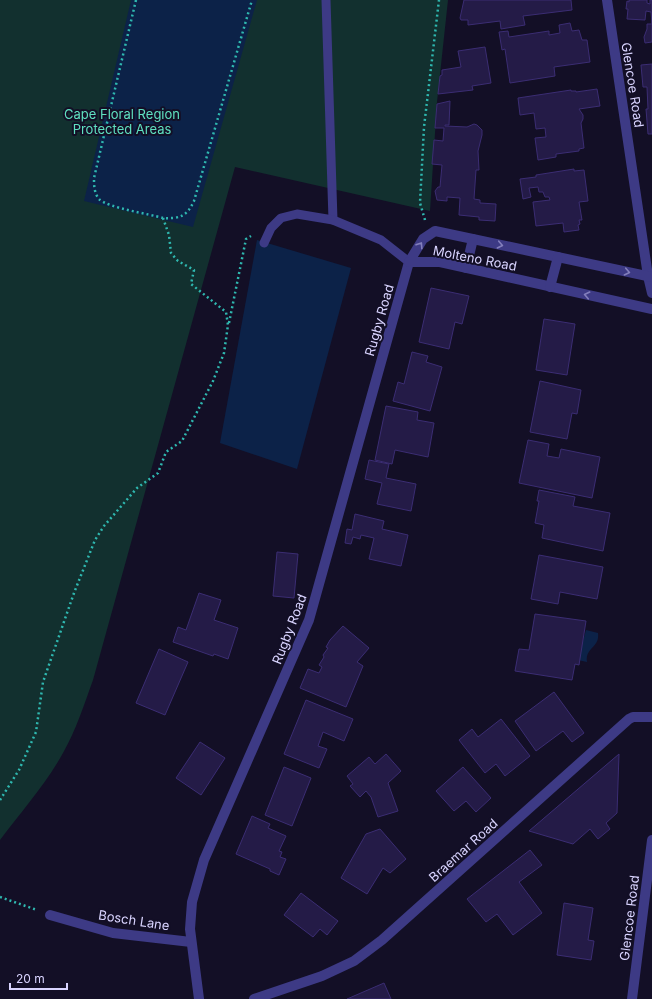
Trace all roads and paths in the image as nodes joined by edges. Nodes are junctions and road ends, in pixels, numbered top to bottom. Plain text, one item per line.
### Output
1 (136, 0) edge
2 (252, 0) edge
3 (326, 0) edge
4 (439, 0) edge
5 (607, 0) edge
6 (163, 218) junction
7 (333, 220) junction
8 (430, 234) junction
9 (473, 239) junction
10 (264, 243) joint
11 (558, 257) junction
12 (409, 262) junction
13 (466, 268) junction
14 (650, 276) edge
15 (550, 287) junction
16 (652, 293) edge
17 (652, 309) edge
18 (228, 325) junction
19 (652, 717) edge
20 (0, 800) edge
21 (652, 840) edge
22 (0, 897) edge
23 (50, 915) joint
24 (191, 942) junction
25 (280, 991) junction
26 (199, 999) edge
27 (254, 999) edge
28 (270, 999) edge
29 (632, 999) edge

1 - 6 path
2 - 6 path
3 - 7 lane
4 - 8 path
5 - 14 street, Glencoe Road
6 - 18 path
7 - 10 lane
7 - 12 lane
8 - 9 street, Molteno Road
12 -> 8 street, Molteno Road
9 -> 11 street, Molteno Road
9 - 13 street
10 - 18 path
11 -> 14 street, Molteno Road
11 - 15 street
12 - 13 street, Molteno Road
12 - 24 street, Rugby Road
13 - 15 street, Molteno Road
14 - 16 street, Glencoe Road
17 -> 15 street, Molteno Road
18 - 20 path
19 - 25 street, Braemar Road
21 - 29 street, Glencoe Road
22 - 23 path
23 - 24 street, Bosch Lane
24 - 26 street, Rugby Road
25 - 27 street, Braemar Road
25 - 28 street, Braemar Road

